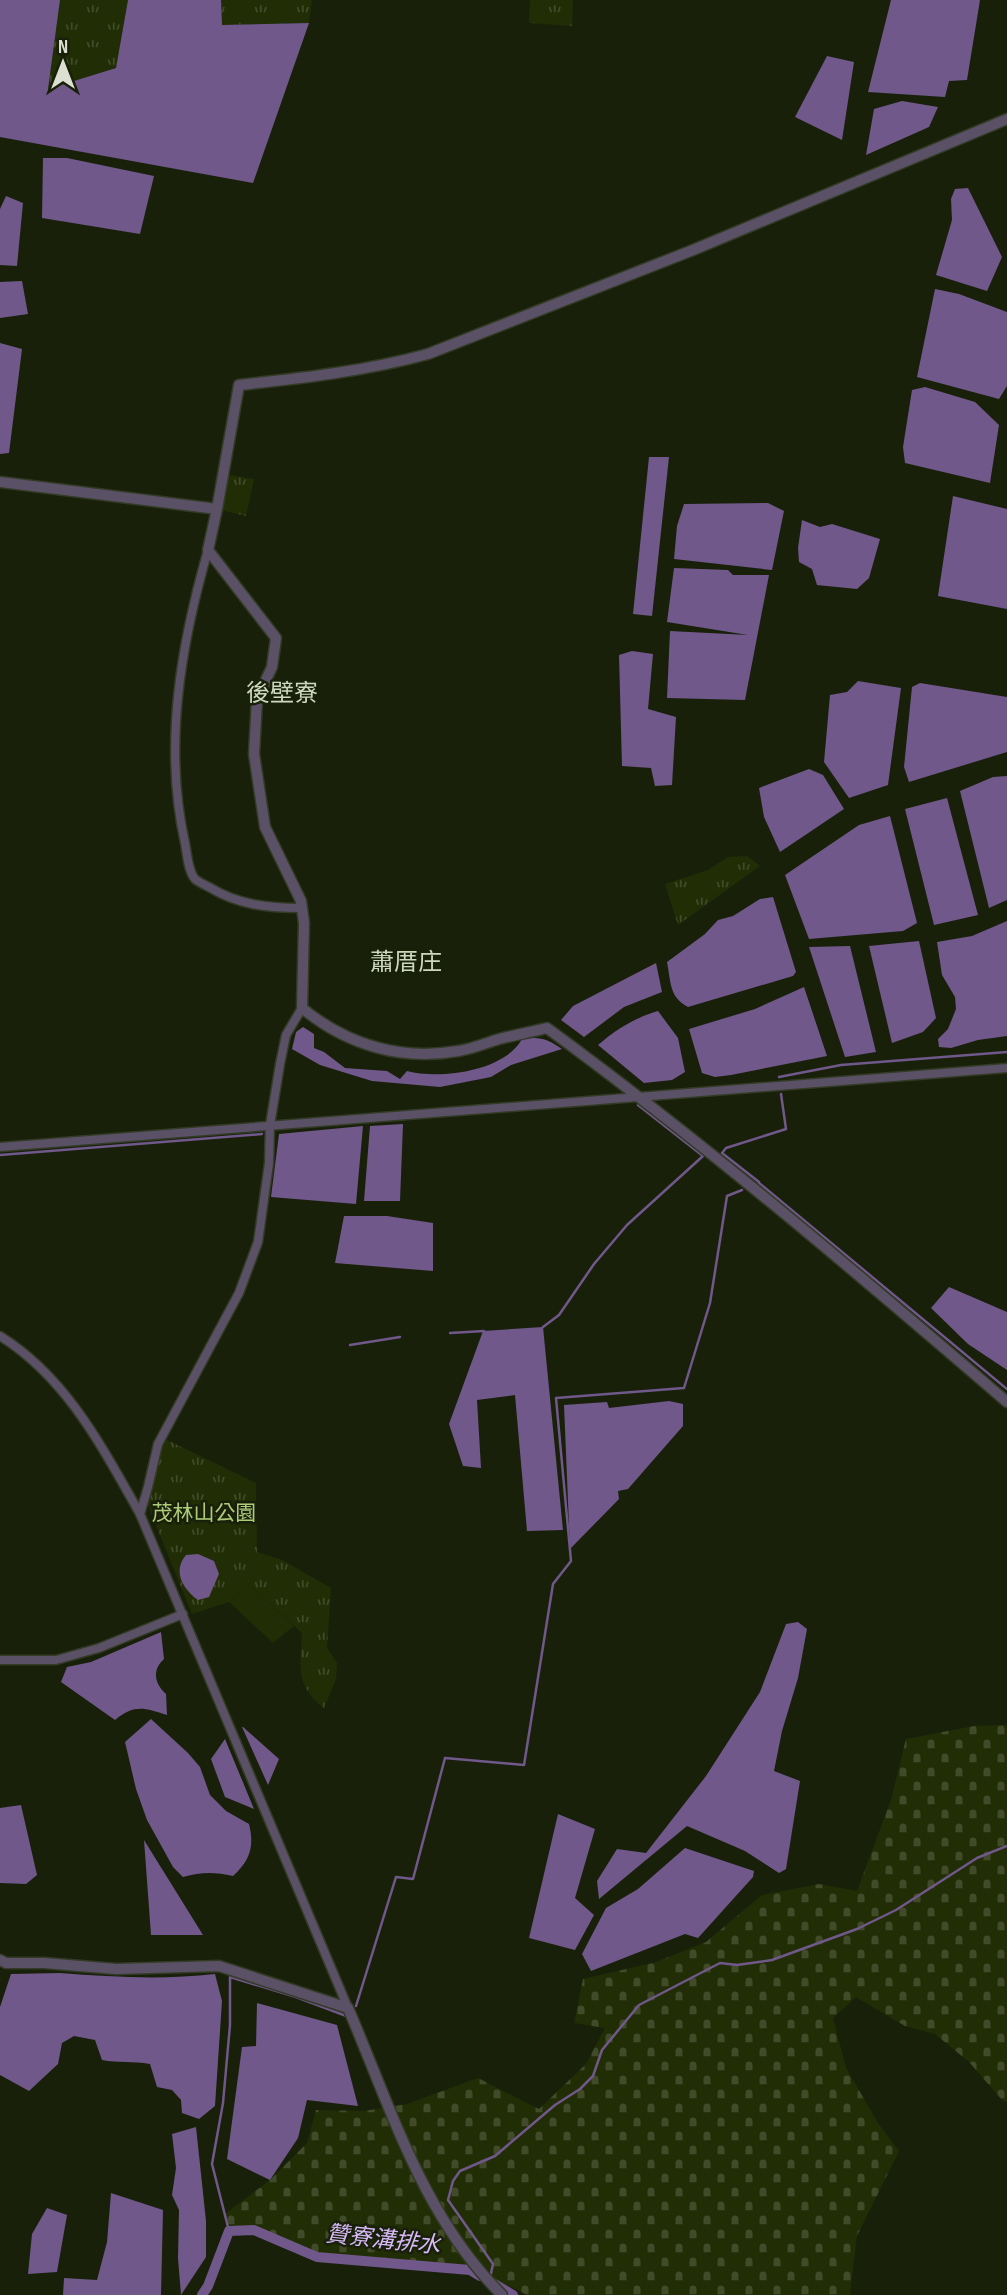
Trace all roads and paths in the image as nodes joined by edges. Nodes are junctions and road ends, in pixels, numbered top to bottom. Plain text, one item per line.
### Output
1 (1007, 119) edge
2 (0, 482) edge
3 (217, 509) junction
4 (208, 550) junction
5 (301, 908) junction
6 (302, 1009) junction
7 (1007, 1068) edge
8 (640, 1097) junction
9 (270, 1125) junction
10 (0, 1147) edge
11 (0, 1336) edge
12 (1007, 1402) edge
13 (140, 1514) junction
14 (183, 1614) junction
15 (0, 1660) edge
16 (0, 1960) edge
17 (348, 2008) junction
18 (502, 2295) edge

1 - 3 street
2 - 3 street
3 - 4 street
4 - 5 street
4 - 5 street
5 - 6 street
6 - 8 street
6 - 9 street
7 - 8 street
8 - 9 street
8 - 12 street
9 - 10 street
9 - 13 street
11 - 13 street
13 - 14 street
14 - 15 street
14 - 17 street
16 - 17 street
17 - 18 street

